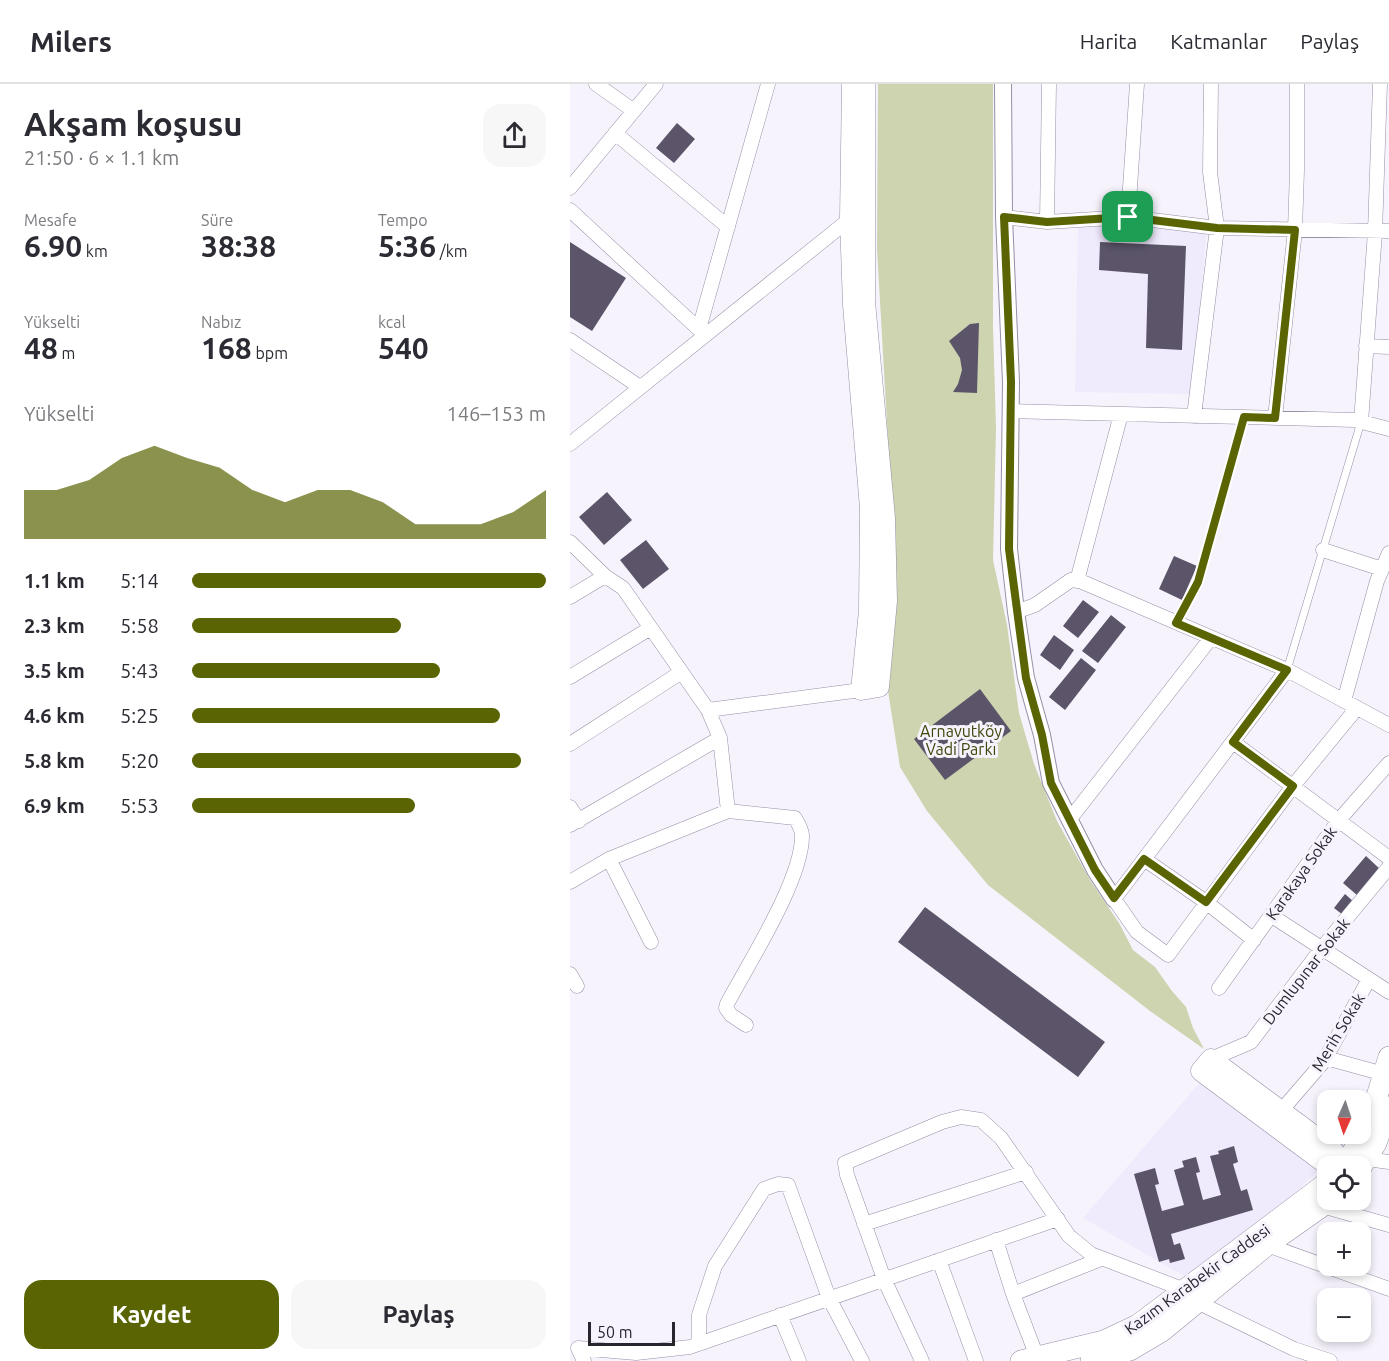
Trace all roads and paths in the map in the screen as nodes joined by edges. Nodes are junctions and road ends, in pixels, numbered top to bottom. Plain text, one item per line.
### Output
1 (596, 84) edge
2 (656, 84) edge
3 (768, 84) edge
4 (852, 84) edge
5 (865, 84) edge
6 (1004, 84) edge
7 (1050, 84) edge
8 (1137, 84) edge
9 (1211, 84) edge
10 (1297, 84) edge
11 (1380, 84) edge
12 (634, 111) junction
13 (615, 133) junction
14 (570, 188) edge
15 (570, 210) edge
16 (1004, 217) junction
17 (1128, 217) junction
18 (857, 219) junction
19 (1047, 222) junction
20 (728, 227) junction
21 (1217, 228) junction
22 (1295, 230) junction
23 (1382, 231) edge
24 (702, 332) junction
25 (570, 340) edge
26 (1366, 346) junction
27 (1389, 346) edge
28 (640, 387) junction
29 (1011, 411) junction
30 (1121, 414) junction
31 (1194, 416) junction
32 (1244, 417) junction
33 (1275, 418) junction
34 (1361, 422) junction
35 (1389, 429) edge
36 (570, 444) edge
37 (570, 542) edge
38 (1323, 550) junction
39 (1389, 554) edge
40 (1382, 569) junction
41 (606, 576) junction
42 (1077, 581) junction
43 (570, 597) edge
44 (1016, 612) junction
45 (1176, 623) junction
46 (649, 628) junction
47 (1211, 638) junction
48 (1287, 670) junction
49 (680, 672) junction
50 (570, 677) edge
51 (870, 689) joint
52 (1344, 701) junction
53 (1357, 708) junction
54 (708, 710) junction
55 (1389, 725) edge
56 (720, 738) junction
57 (1233, 742) junction
58 (570, 744) edge
59 (1389, 763) edge
60 (1293, 786) junction
61 (570, 807) edge
62 (728, 811) junction
63 (1070, 819) junction
64 (1339, 820) junction
65 (574, 823) edge
66 (1389, 858) edge
67 (609, 859) junction
68 (1144, 859) junction
69 (1389, 867) edge
70 (570, 882) edge
71 (1114, 898) junction
72 (1206, 902) junction
73 (1272, 916) junction
74 (1254, 940) junction
75 (651, 942) dead end
76 (1322, 948) junction
77 (1369, 979) junction
78 (1219, 988) dead end
79 (1389, 992) edge
80 (746, 1025) dead end
81 (1326, 1058) junction
82 (1206, 1065) junction
83 (1386, 1066) edge
84 (1389, 1107) edge
85 (1281, 1111) junction
86 (1334, 1156) edge
87 (1339, 1156) edge
88 (1351, 1156) edge
89 (1360, 1156) edge
90 (1389, 1162) edge
91 (1371, 1164) edge
92 (1026, 1172) junction
93 (1317, 1191) edge
94 (1317, 1210) edge
95 (1347, 1210) edge
96 (1058, 1219) junction
97 (864, 1224) junction
98 (1389, 1225) edge
99 (996, 1240) junction
100 (1267, 1245) junction
101 (1101, 1259) junction
102 (939, 1260) junction
103 (884, 1279) junction
104 (1389, 1289) edge
105 (1013, 1294) junction
106 (1191, 1296) junction
107 (829, 1298) junction
108 (780, 1315) junction
109 (699, 1344) junction
110 (574, 1345) edge
111 (1122, 1353) edge
112 (1292, 1355) edge
113 (1029, 1359) edge
114 (584, 1361) edge
115 (800, 1361) edge
116 (862, 1361) edge
117 (922, 1361) edge
118 (976, 1361) edge
119 (1091, 1361) edge
120 (1330, 1361) edge

1 - 12 street
2 - 12 street
3 - 20 street
4 - 18 main road
5 - 18 main road
6 - 16 street
7 - 19 street
8 - 17 street
9 - 21 street
10 - 22 street
11 - 23 street
12 - 13 street
13 - 14 street
13 - 20 street
15 - 24 street
16 - 19 street
16 - 29 street
17 - 19 street
17 - 21 street
18 - 24 street
18 - 51 main road
20 - 24 street
21 - 22 street
21 - 31 street
22 - 23 street
22 - 33 street
23 - 26 street
24 - 28 street
25 - 28 street
26 - 27 street
26 - 34 street
28 - 36 street
29 - 30 street
29 - 44 street
30 - 31 street
30 - 42 street
31 - 32 street
32 - 33 street
32 - 45 lane
33 - 34 street
34 - 35 street
34 - 38 lane
37 - 41 street
38 - 40 street
38 - 48 lane
39 - 40 street
40 - 52 street
41 - 43 street
41 - 46 street
42 - 44 street
42 - 45 street
44 - 63 street
45 - 47 street
46 - 49 street
46 - 50 street
47 - 48 street
47 - 63 street
48 - 52 street
48 - 57 street
49 - 54 street
49 - 58 street
51 - 54 street
52 - 53 street
53 - 55 street
53 - 60 street
54 - 56 street
56 - 62 street
56 - 65 street
57 - 60 street
57 - 68 street
59 - 64 street, Karakaya Sokak
60 - 64 street
60 - 72 street
61 - 65 street
62 - 67 street
62 - 80 street
63 - 71 street
64 - 66 street
64 - 73 street, Karakaya Sokak
67 - 70 street
67 - 75 street
68 - 71 street
68 - 72 street
69 - 76 street, Dumlupınar Sokak
71 - 72 street
72 - 74 street
73 - 74 street, Karakaya Sokak
73 - 76 street
74 - 78 street, Karakaya Sokak
76 - 77 street
76 - 82 street, Dumlupınar Sokak
77 - 79 street
77 - 81 street, Merih Sokak
81 - 83 street
81 - 85 street, Merih Sokak
82 - 85 main road
82 - 86 main road
83 - 88 main road
84 - 89 main road
85 - 87 main road
90 - 91 street
92 - 96 street
92 - 97 street
92 - 97 street
93 - 106 main road, Kazım Karabekir Caddesi
94 - 100 main road, Kazım Karabekir Caddesi
95 - 98 street
96 - 99 street
96 - 101 street
97 - 103 street
99 - 102 street
99 - 105 street
100 - 104 street
100 - 106 main road, Kazım Karabekir Caddesi
101 - 105 street
101 - 106 street
102 - 103 street
102 - 118 street
103 - 107 street
103 - 117 street
105 - 113 street
106 - 111 main road, Kazım Karabekir Caddesi
106 - 112 street
107 - 108 street
107 - 109 street
107 - 116 street
108 - 109 street
108 - 115 street
109 - 110 street
110 - 114 street
111 - 113 main road, Kazım Karabekir Caddesi
111 - 119 main road, Kazım Karabekir Caddesi
112 - 120 street

